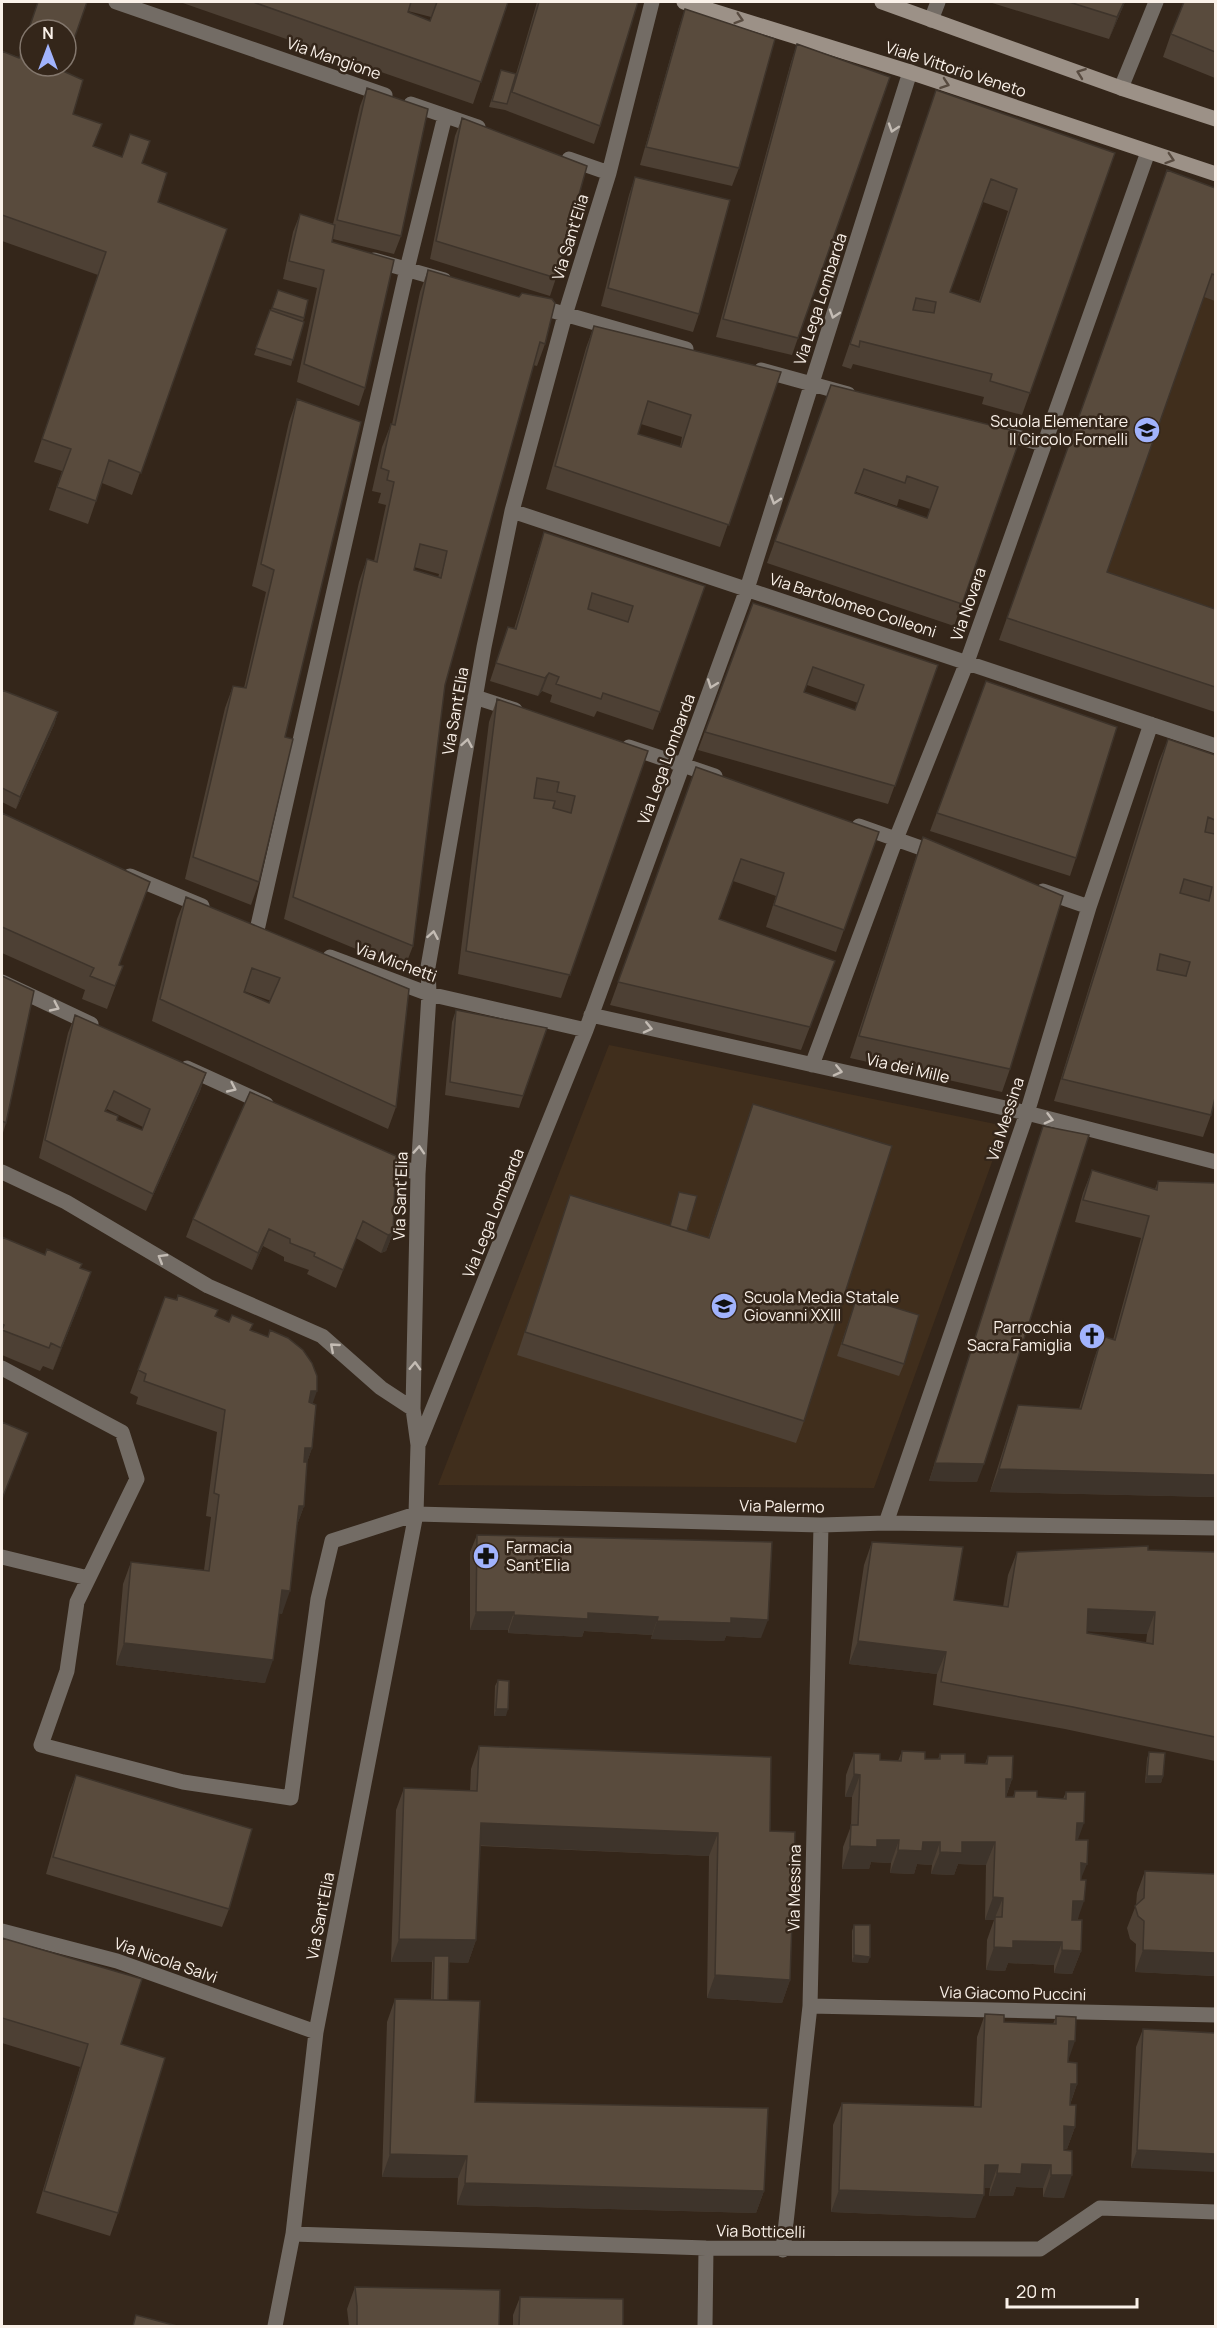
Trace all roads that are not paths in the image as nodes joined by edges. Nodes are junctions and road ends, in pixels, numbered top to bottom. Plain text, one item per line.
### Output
1 (116, 2) edge
2 (652, 2) edge
3 (684, 2) edge
4 (882, 2) edge
5 (938, 2) edge
6 (1156, 2) edge
7 (931, 20) junction
8 (910, 72) junction
9 (1121, 88) junction
10 (445, 116) junction
11 (1215, 119) edge
12 (489, 131) edge
13 (1148, 152) junction
14 (554, 154) edge
15 (609, 173) junction
16 (1215, 174) edge
17 (362, 257) edge
18 (407, 270) junction
19 (464, 286) edge
20 (520, 302) edge
21 (565, 315) junction
22 (700, 353) edge
23 (745, 366) edge
24 (812, 385) junction
25 (858, 396) edge
26 (985, 429) edge
27 (1043, 444) junction
28 (512, 511) junction
29 (747, 589) junction
30 (967, 662) junction
31 (475, 697) junction
32 (530, 715) edge
33 (1151, 724) junction
34 (618, 744) edge
35 (1215, 746) edge
36 (683, 765) junction
37 (728, 781) edge
38 (840, 820) edge
39 (896, 839) junction
40 (949, 858) edge
41 (118, 871) edge
42 (1024, 884) edge
43 (1089, 907) junction
44 (214, 912) edge
45 (257, 929) edge
46 (310, 950) edge
47 (2, 982) edge
48 (429, 994) junction
49 (591, 1015) junction
50 (586, 1030) junction
51 (108, 1031) edge
52 (172, 1061) edge
53 (812, 1065) junction
54 (279, 1110) edge
55 (1027, 1113) junction
56 (364, 1150) edge
57 (1215, 1162) edge
58 (2, 1172) edge
59 (418, 1174) junction
60 (2, 1368) edge
61 (413, 1409) junction
62 (418, 1445) junction
63 (417, 1514) junction
64 (886, 1522) junction
65 (821, 1526) junction
66 (1215, 1528) edge
67 (2, 1557) edge
68 (88, 1578) junction
69 (2, 1931) edge
70 (810, 2006) junction
71 (1215, 2015) edge
72 (316, 2032) junction
73 (1215, 2212) edge
74 (293, 2234) junction
75 (706, 2248) junction
76 (783, 2250) junction
77 (275, 2326) edge
78 (705, 2326) edge

1 - 10 street, Via Mangione
2 - 15 street, Via Sant'Elia
3 -> 8 main road, Viale Vittorio Veneto
4 - 7 main road
5 - 7 street
6 - 9 street
9 -> 7 main road
8 -> 13 main road, Viale Vittorio Veneto
8 -> 24 street, Via Lega Lombarda
9 - 11 main road
10 - 12 street, Via Mangione
10 - 18 street
13 -> 16 main road, Viale Vittorio Veneto
13 - 27 street, Via Novara
14 - 15 street
15 - 21 street, Via Sant'Elia
17 - 18 street
18 - 19 street
18 - 45 street
20 - 21 street
21 - 22 street
21 - 28 street, Via Sant'Elia
23 - 24 street
24 - 25 street
24 -> 29 street, Via Lega Lombarda
26 - 27 street
27 - 30 street, Via Novara
28 - 29 street, Via Bartolomeo Colleoni
28 - 31 street, Via Sant'Elia
29 - 30 street, Via Bartolomeo Colleoni
29 -> 36 street, Via Lega Lombarda
30 - 33 street, Via Bartolomeo Colleoni
30 - 39 street, Via Novara
31 - 32 street
48 -> 31 street, Via Sant'Elia
33 - 35 street, Via Bartolomeo Colleoni
33 - 43 street, Via Messina
34 - 36 street
36 - 37 street
36 - 49 street, Via Lega Lombarda
38 - 39 street
39 - 40 street
39 - 53 street, Via Novara
41 - 44 street
42 - 43 street
43 - 55 street, Via Messina
46 - 48 street, Via Michetti
47 -> 51 street
48 - 50 street, Via Michetti
59 -> 48 street, Via Sant'Elia
49 - 50 street, Via Lega Lombarda
49 -> 53 street, Via dei Mille
50 - 62 street, Via Lega Lombarda
52 -> 54 street
53 -> 55 street, Via dei Mille
55 -> 57 street, Via dei Mille
55 - 64 street, Via Messina
56 - 59 street
61 -> 58 street
61 -> 59 street, Via Sant'Elia
60 - 68 street
61 - 62 street, Via Sant'Elia
62 - 63 street
63 - 65 street, Via Palermo
63 - 68 street, Via Palermo
63 - 72 street, Via Sant'Elia
64 - 65 street, Via Palermo
64 - 66 street, Via Palermo
65 - 70 street, Via Messina
67 - 68 street
69 - 72 street, Via Nicola Salvi
70 - 71 street, Via Giacomo Puccini
70 - 76 street, Via Messina
72 - 74 street, Via Sant'Elia
73 - 76 street, Via Botticelli
74 - 75 street, Via Botticelli
74 - 77 street, Via Sant'Elia
75 - 76 street, Via Botticelli
75 - 78 street

